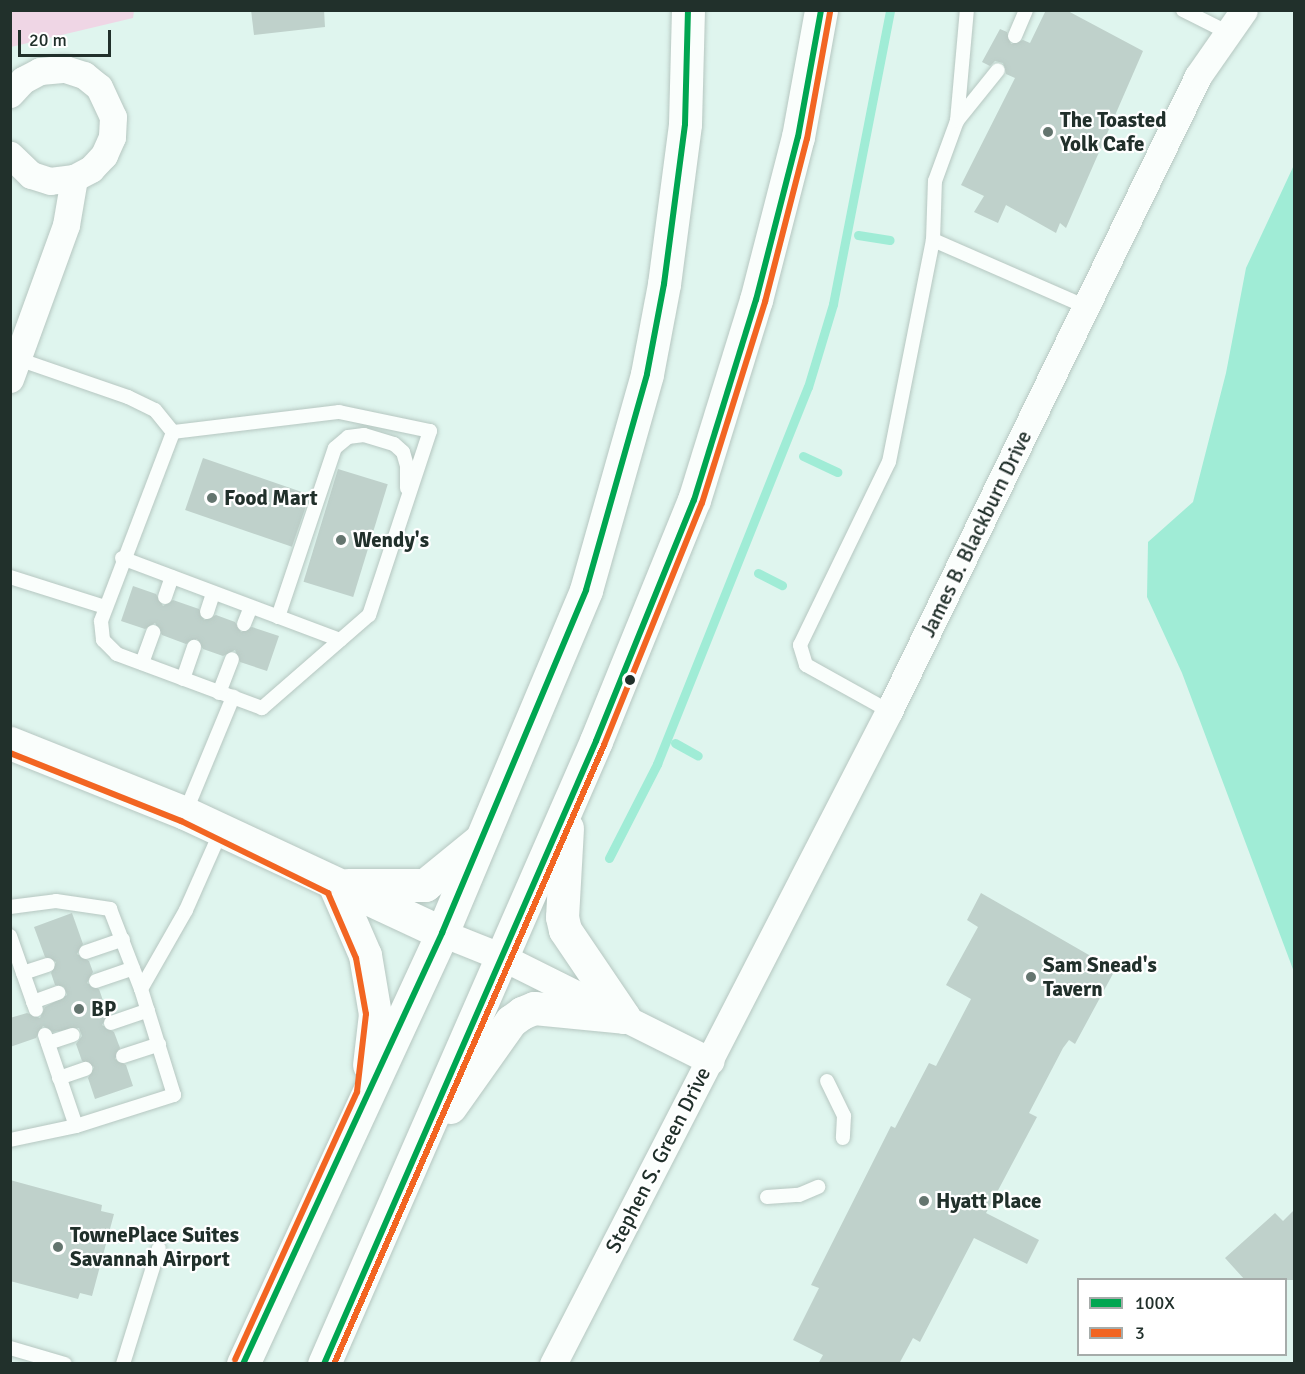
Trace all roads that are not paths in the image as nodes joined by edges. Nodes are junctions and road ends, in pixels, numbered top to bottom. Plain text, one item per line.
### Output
1 (688, 10) edge
2 (821, 10) edge
3 (967, 10) edge
4 (1026, 10) edge
5 (1184, 10) edge
6 (1244, 10) edge
7 (1227, 32) junction
8 (1015, 36) dead end
9 (998, 70) dead end
10 (10, 94) edge
11 (957, 121) junction
12 (10, 155) edge
13 (74, 178) junction
14 (933, 240) junction
15 (1086, 307) junction
16 (14, 369) edge
17 (173, 432) junction
18 (407, 499) junction
19 (122, 558) junction
20 (10, 577) edge
21 (172, 577) junction
22 (213, 593) junction
23 (165, 597) dead end
24 (105, 607) junction
25 (251, 607) junction
26 (207, 612) dead end
27 (278, 617) junction
28 (244, 624) dead end
29 (153, 632) dead end
30 (340, 640) junction
31 (194, 646) dead end
32 (232, 659) dead end
33 (142, 663) junction
34 (183, 679) junction
35 (226, 695) junction
36 (889, 711) junction
37 (10, 742) edge
38 (568, 806) junction
39 (184, 813) junction
40 (221, 831) junction
41 (482, 839) junction
42 (335, 886) junction
43 (10, 907) edge
44 (442, 933) junction
45 (10, 936) edge
46 (123, 939) junction
47 (86, 952) dead end
48 (502, 957) junction
49 (48, 964) dead end
50 (133, 968) junction
51 (23, 973) junction
52 (96, 981) dead end
53 (141, 989) junction
54 (58, 993) dead end
55 (148, 1010) junction
56 (624, 1017) junction
57 (111, 1023) dead end
58 (73, 1035) dead end
59 (159, 1044) junction
60 (123, 1056) dead end
61 (711, 1061) junction
62 (84, 1069) dead end
63 (59, 1078) junction
64 (826, 1081) dead end
65 (366, 1094) junction
66 (76, 1126) junction
67 (843, 1138) dead end
68 (10, 1140) edge
69 (408, 1167) junction
70 (818, 1186) dead end
71 (767, 1197) dead end
72 (159, 1248) dead end
73 (10, 1348) edge
74 (65, 1364) edge
75 (123, 1364) edge
76 (243, 1364) edge
77 (324, 1364) edge
78 (553, 1364) edge

1 - 41 main road
2 - 38 main road
3 - 11 lane
4 - 8 lane
5 - 7 lane
6 - 7 street, James B. Blackburn Drive
7 - 15 street, James B. Blackburn Drive
9 - 11 lane
10 - 13 street
11 - 14 lane
12 - 13 street
13 - 16 street
14 - 15 lane
14 - 36 lane
15 - 36 street, James B. Blackburn Drive
16 - 17 lane
17 - 18 lane
17 - 19 lane
18 - 27 lane
18 - 30 lane
19 - 21 lane
19 - 24 lane
20 - 24 lane
21 - 22 lane
21 - 23 lane
22 - 25 lane
22 - 26 lane
24 - 33 lane
25 - 27 lane
25 - 28 lane
27 - 30 lane
29 - 33 lane
30 - 35 lane
31 - 34 lane
32 - 35 lane
33 - 34 lane
34 - 35 lane
35 - 39 lane
36 - 61 street, James B. Blackburn Drive
37 - 39 main road
38 - 48 main road
38 - 56 main road
39 - 40 main road
40 - 42 main road
40 - 53 lane
41 - 42 main road
41 - 44 main road
42 - 44 main road
42 - 65 main road
43 - 46 lane
44 - 48 street, Stephen S. Green Drive
44 - 65 main road
45 - 51 lane
46 - 47 lane
46 - 50 lane
48 - 56 street, Stephen S. Green Drive
48 - 69 main road
49 - 51 lane
50 - 52 lane
50 - 53 lane
51 - 54 lane
53 - 55 lane
55 - 57 lane
55 - 59 lane
56 - 61 street, Stephen S. Green Drive
56 - 69 main road
58 - 63 lane
59 - 60 lane
59 - 66 lane
61 - 78 street, Stephen S. Green Drive
62 - 63 lane
63 - 66 lane
64 - 67 lane
65 - 76 main road
66 - 68 lane
69 - 77 main road
70 - 71 lane
72 - 75 lane
73 - 74 lane

